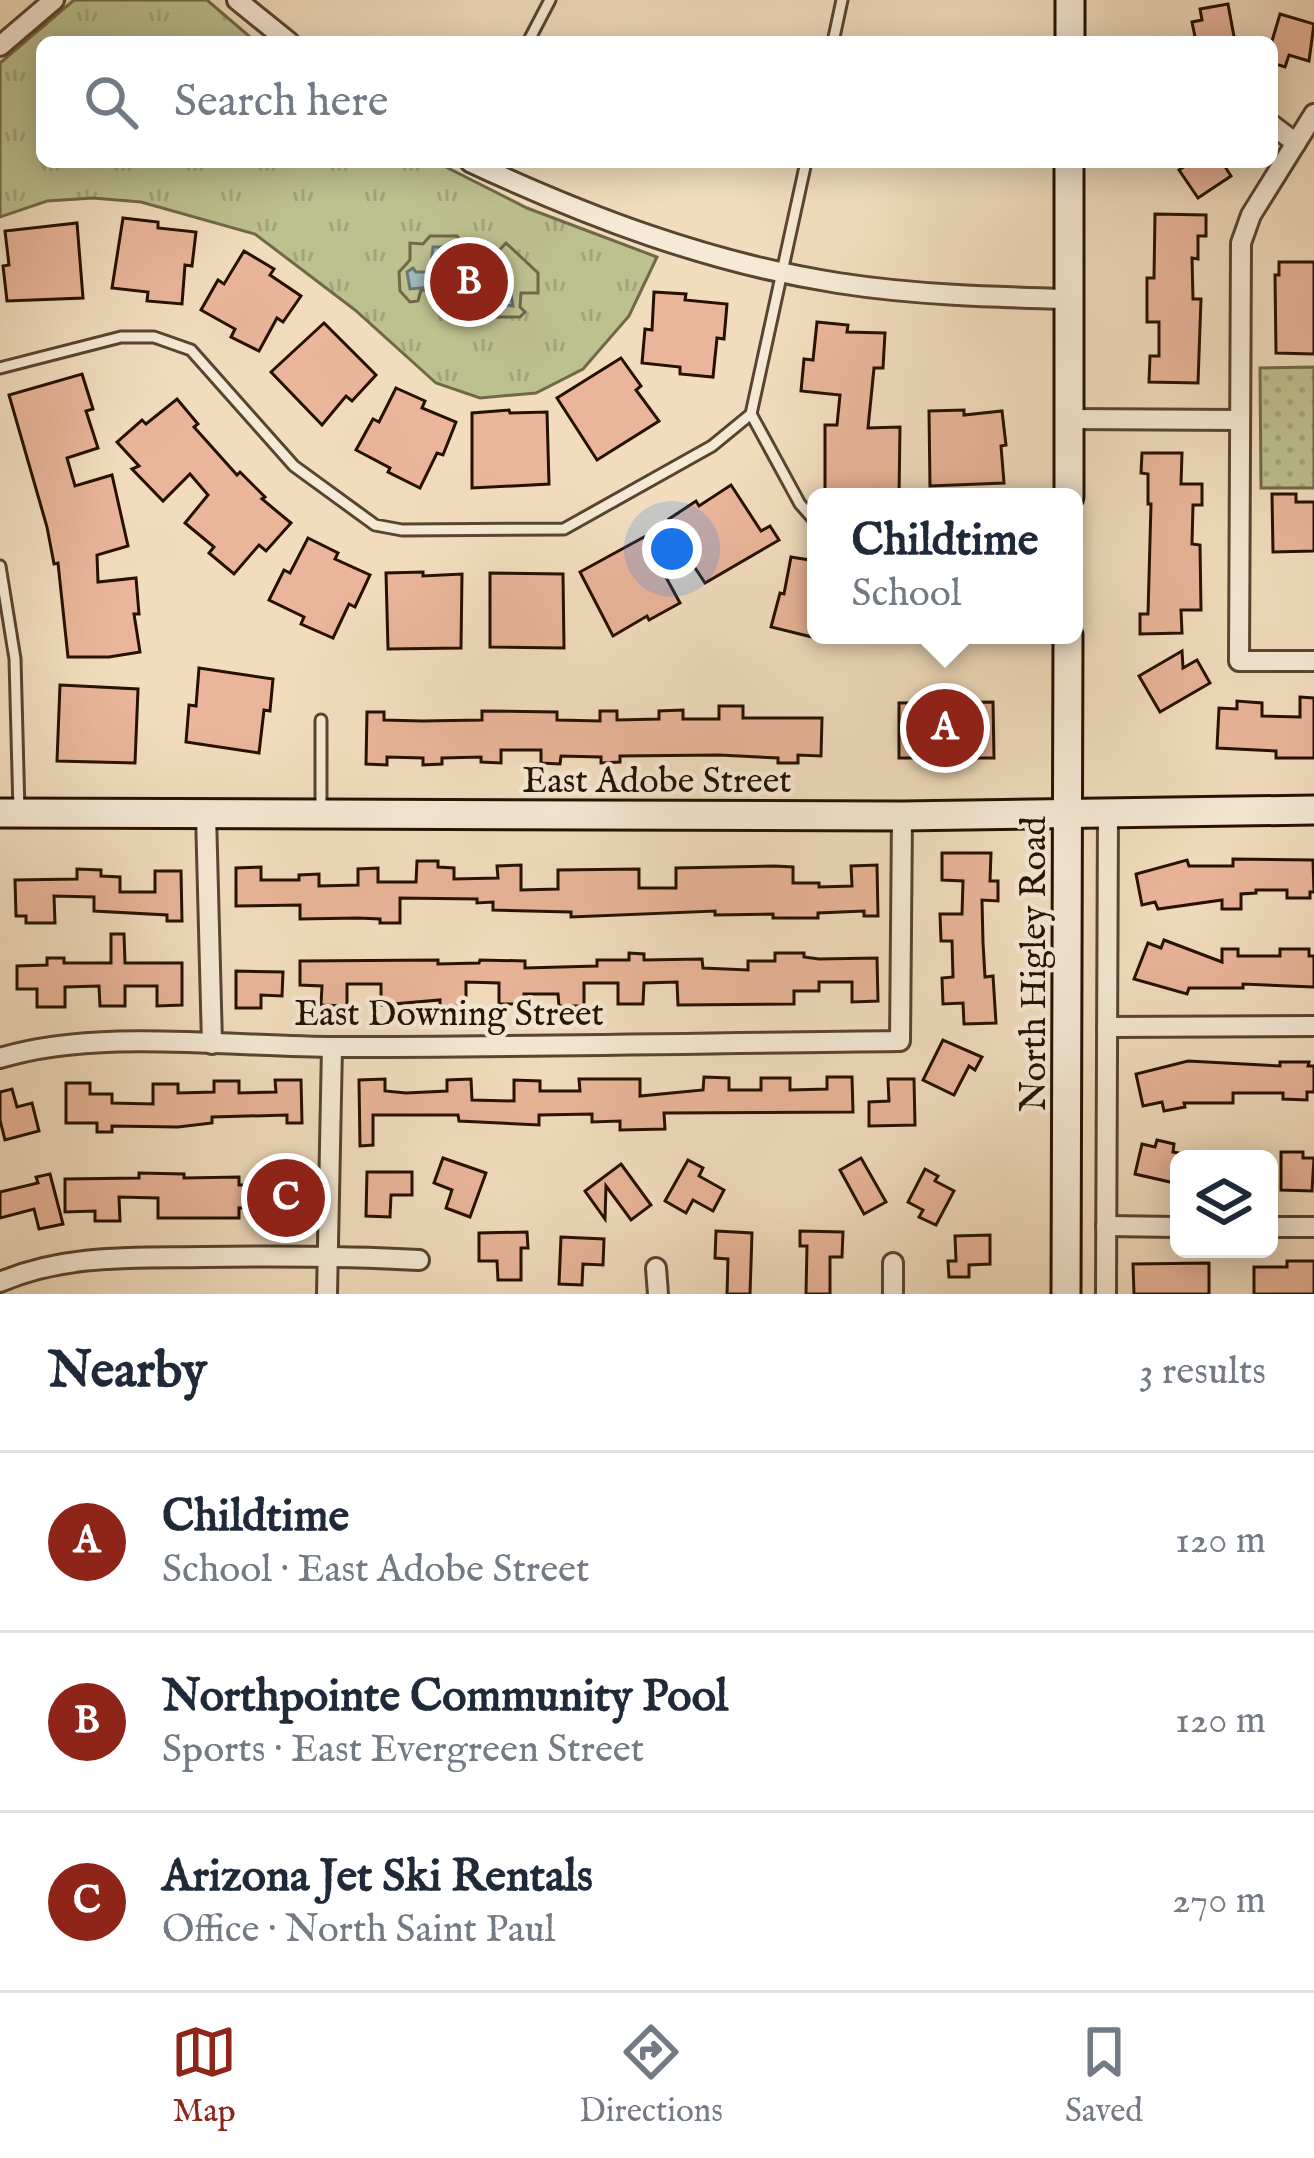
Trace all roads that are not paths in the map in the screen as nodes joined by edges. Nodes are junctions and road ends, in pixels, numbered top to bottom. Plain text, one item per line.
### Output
1 (54, 0) edge
2 (237, 0) edge
3 (550, 0) edge
4 (842, 0) edge
5 (1070, 0) edge
6 (282, 36) edge
7 (531, 36) edge
8 (833, 36) edge
9 (1070, 36) edge
10 (0, 46) edge
11 (1314, 114) edge
12 (1278, 130) edge
13 (1296, 143) junction
14 (483, 168) edge
15 (805, 168) edge
16 (1069, 168) edge
17 (782, 272) junction
18 (1069, 299) junction
19 (0, 368) edge
20 (751, 414) junction
21 (1069, 419) junction
22 (1240, 420) junction
23 (1069, 488) edge
24 (807, 512) edge
25 (0, 566) edge
26 (1068, 644) edge
27 (1314, 661) edge
28 (321, 720) dead end
29 (1314, 810) edge
30 (1108, 811) junction
31 (321, 812) junction
32 (1069, 812) junction
33 (10, 813) edge
34 (206, 814) junction
35 (902, 816) junction
36 (1314, 1026) edge
37 (1107, 1027) junction
38 (212, 1044) junction
39 (332, 1047) junction
40 (0, 1058) edge
41 (1106, 1226) junction
42 (1170, 1227) edge
43 (1278, 1227) edge
44 (1314, 1227) edge
45 (327, 1256) junction
46 (418, 1260) dead end
47 (893, 1263) dead end
48 (656, 1268) dead end
49 (0, 1282) edge
50 (327, 1294) edge
51 (658, 1294) edge
52 (893, 1294) edge
53 (1066, 1294) edge
54 (1106, 1294) edge

1 - 10 street
2 - 6 street
3 - 7 lane
4 - 8 lane
5 - 9 street
11 - 13 street
12 - 13 street
13 - 22 street
14 - 17 street
15 - 17 lane
16 - 18 street
17 - 18 street
17 - 20 lane
18 - 21 street
19 - 20 lane
20 - 24 lane
21 - 22 street
21 - 23 street
22 - 27 street
25 - 33 lane
26 - 32 street, North Higley Road
28 - 31 lane
29 - 30 street, East Adobe Street
30 - 32 street, East Adobe Street
30 - 37 street, North Higley Road
31 - 34 street, East Adobe Street
31 - 35 street, East Adobe Street
32 - 35 street, East Adobe Street
32 - 53 street, North Higley Road
33 - 34 street, East Adobe Street
34 - 38 street
35 - 39 street, East Downing Street
36 - 37 street
37 - 41 street, North Higley Road
38 - 39 street, East Downing Street
38 - 40 street, East Downing Street
39 - 45 street
41 - 42 street
41 - 54 street, North Higley Road
43 - 44 street
45 - 46 street
45 - 49 street
45 - 50 street
47 - 52 street
48 - 51 street

